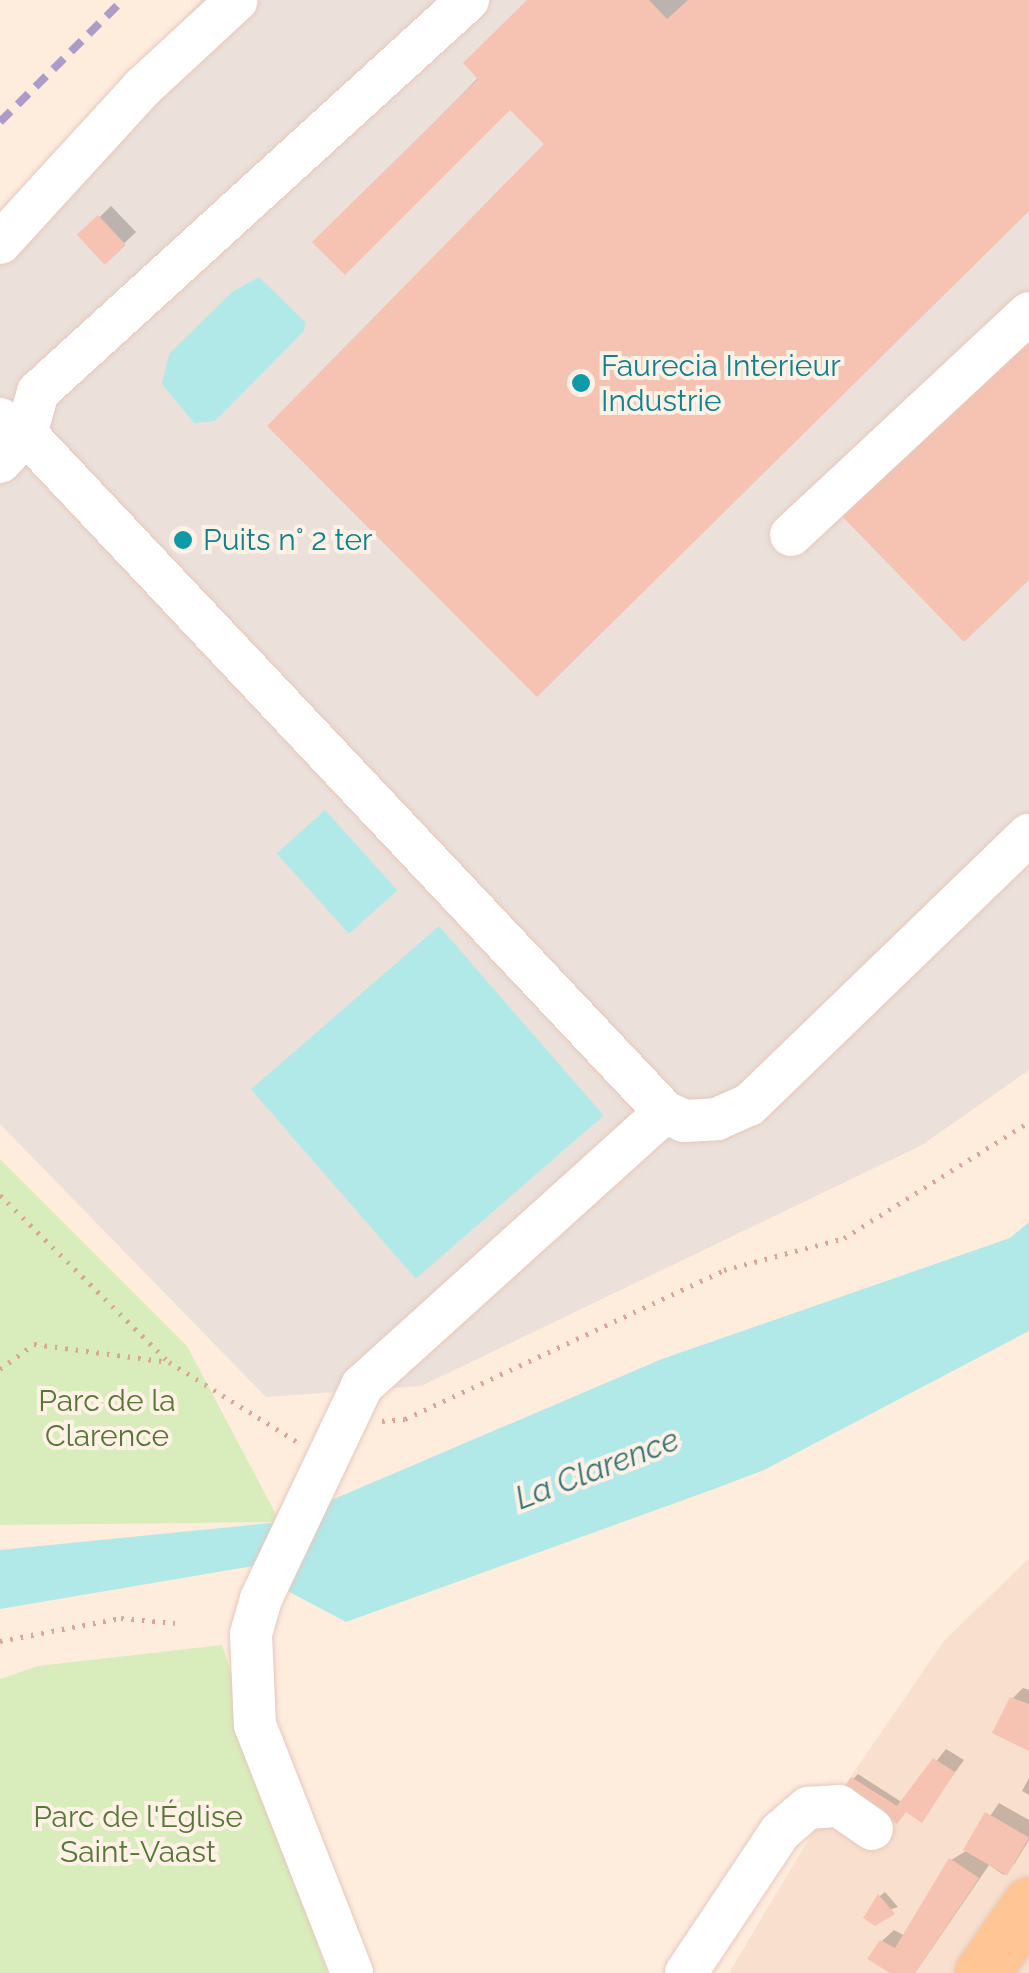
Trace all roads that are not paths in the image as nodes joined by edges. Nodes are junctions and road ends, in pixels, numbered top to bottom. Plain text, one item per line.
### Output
1 (237, 0) edge
2 (468, 0) edge
3 (0, 243) edge
4 (1029, 314) edge
5 (9, 438) edge
6 (790, 536) dead end
7 (1029, 835) edge
8 (665, 1112) junction
9 (872, 1830) dead end
10 (1029, 1905) edge
11 (352, 1973) edge
12 (686, 1973) edge
13 (982, 1973) edge

1 - 3 street
2 - 5 street
4 - 6 street
5 - 8 street
7 - 8 street
8 - 11 street
9 - 12 street
10 - 13 main road

